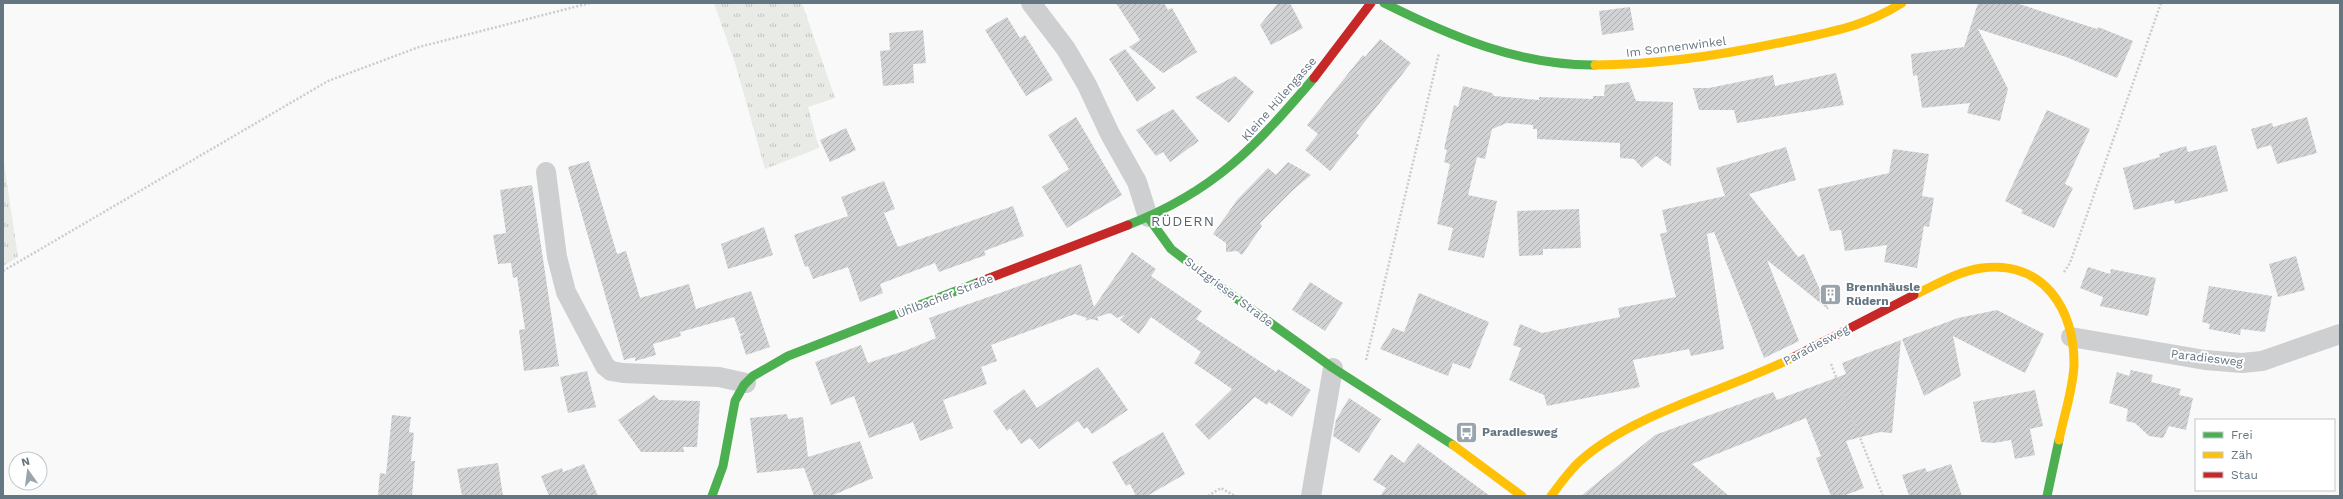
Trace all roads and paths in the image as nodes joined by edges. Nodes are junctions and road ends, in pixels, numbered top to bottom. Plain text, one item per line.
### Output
1 (590, 3) edge
2 (1031, 3) edge
3 (1371, 3) edge
4 (1384, 3) edge
5 (1902, 3) edge
6 (2161, 3) edge
7 (1444, 31) junction
8 (546, 172) dead end
9 (1148, 217) junction
10 (3, 271) edge
11 (2051, 290) junction
12 (2340, 334) edge
13 (2071, 337) junction
14 (1822, 343) junction
15 (1333, 368) junction
16 (746, 383) junction
17 (1360, 386) junction
18 (718, 492) edge
19 (1208, 496) edge
20 (1234, 496) edge
21 (1311, 496) edge
22 (1522, 496) edge
23 (1551, 496) edge
24 (1883, 496) edge
25 (2047, 496) edge

1 - 10 path
2 - 9 street, Sulzgrieser Straße
3 - 9 street, Kleine Hülengasse
4 - 7 street, Im Sonnenwinkel
5 - 7 street, Im Sonnenwinkel
6 - 11 path
7 - 17 path
8 - 16 street
9 - 15 street, Sulzgrieser Straße
9 - 16 street, Uhlbacher Straße
11 - 13 street, Paradiesweg
11 - 14 street, Paradiesweg
12 - 13 street, Paradiesweg
13 - 25 street, Paradiesweg
14 - 23 street, Paradiesweg
14 - 24 path
15 - 17 street, Sulzgrieser Straße
15 - 21 street
16 - 18 street, Uhlbacher Straße
17 - 22 street, Sulzgrieser Straße
19 - 20 path

